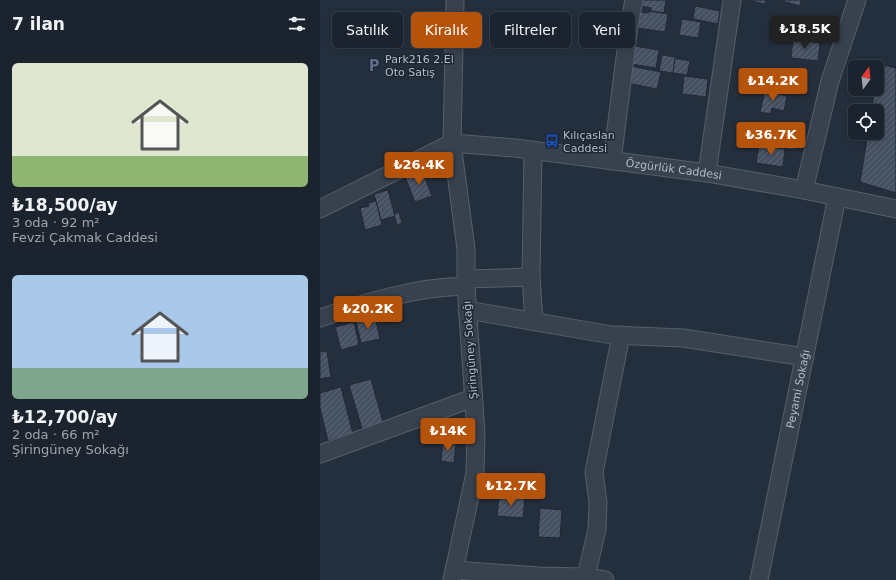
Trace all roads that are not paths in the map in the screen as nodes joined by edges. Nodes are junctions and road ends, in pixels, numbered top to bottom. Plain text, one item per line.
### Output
1 (455, 0) edge
2 (634, 0) edge
3 (732, 0) edge
4 (857, 0) edge
5 (452, 143) junction
6 (533, 150) junction
7 (612, 161) junction
8 (707, 173) junction
9 (804, 190) junction
10 (837, 197) junction
11 (320, 209) edge
12 (896, 210) edge
13 (531, 277) junction
14 (466, 282) junction
15 (467, 310) junction
16 (320, 318) edge
17 (534, 321) junction
18 (621, 335) junction
19 (804, 357) junction
20 (473, 398) junction
21 (320, 454) edge
22 (453, 575) edge
23 (586, 577) junction
24 (605, 580) edge
25 (758, 580) edge

1 - 5 street
2 - 7 street
3 - 8 street
4 - 9 street
5 - 6 street, Özgürlük Caddesi
5 - 11 street
5 - 14 street, Şiringüney Sokağı
6 - 7 street, Özgürlük Caddesi
6 - 13 street
7 - 8 street, Özgürlük Caddesi
8 - 9 street, Özgürlük Caddesi
9 - 10 street, Özgürlük Caddesi
10 - 12 street, Özgürlük Caddesi
10 - 19 street, Peyami Sokağı
13 - 14 street
13 - 17 street
14 - 15 street, Şiringüney Sokağı
14 - 16 street
15 - 17 street
15 - 20 street, Şiringüney Sokağı
17 - 18 street
18 - 19 street
18 - 23 street
19 - 25 street, Peyami Sokağı
20 - 21 street
20 - 22 street, Şiringüney Sokağı
22 - 23 street
23 - 24 street

